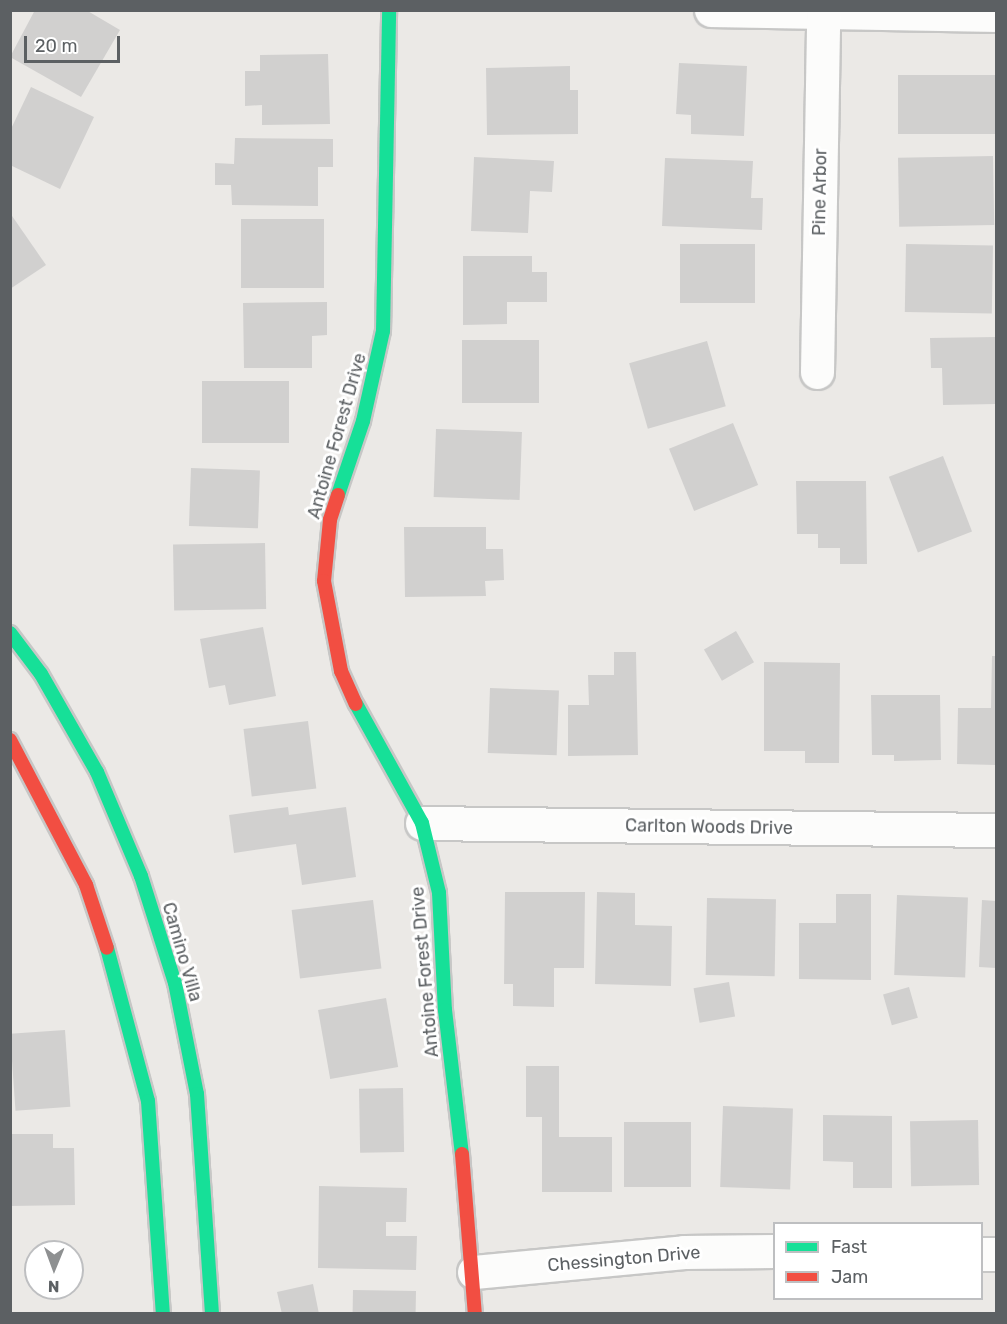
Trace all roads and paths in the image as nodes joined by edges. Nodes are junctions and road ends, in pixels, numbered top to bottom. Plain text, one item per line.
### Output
1 (389, 10) edge
2 (711, 10) edge
3 (822, 12) junction
4 (996, 15) edge
5 (817, 372) dead end
6 (10, 633) edge
7 (10, 740) edge
8 (422, 823) junction
9 (996, 830) edge
10 (773, 1251) edge
11 (474, 1272) junction
12 (163, 1314) edge
13 (212, 1314) edge
14 (475, 1314) edge

1 - 8 street, Antoine Forest Drive
2 - 3 street
3 - 4 street
3 - 5 street, Pine Arbor
6 - 13 street, Camino Villa
7 - 12 street
8 - 9 street, Carlton Woods Drive
8 - 11 street, Antoine Forest Drive
10 - 11 street, Chessington Drive
11 - 14 street, Antoine Forest Drive

